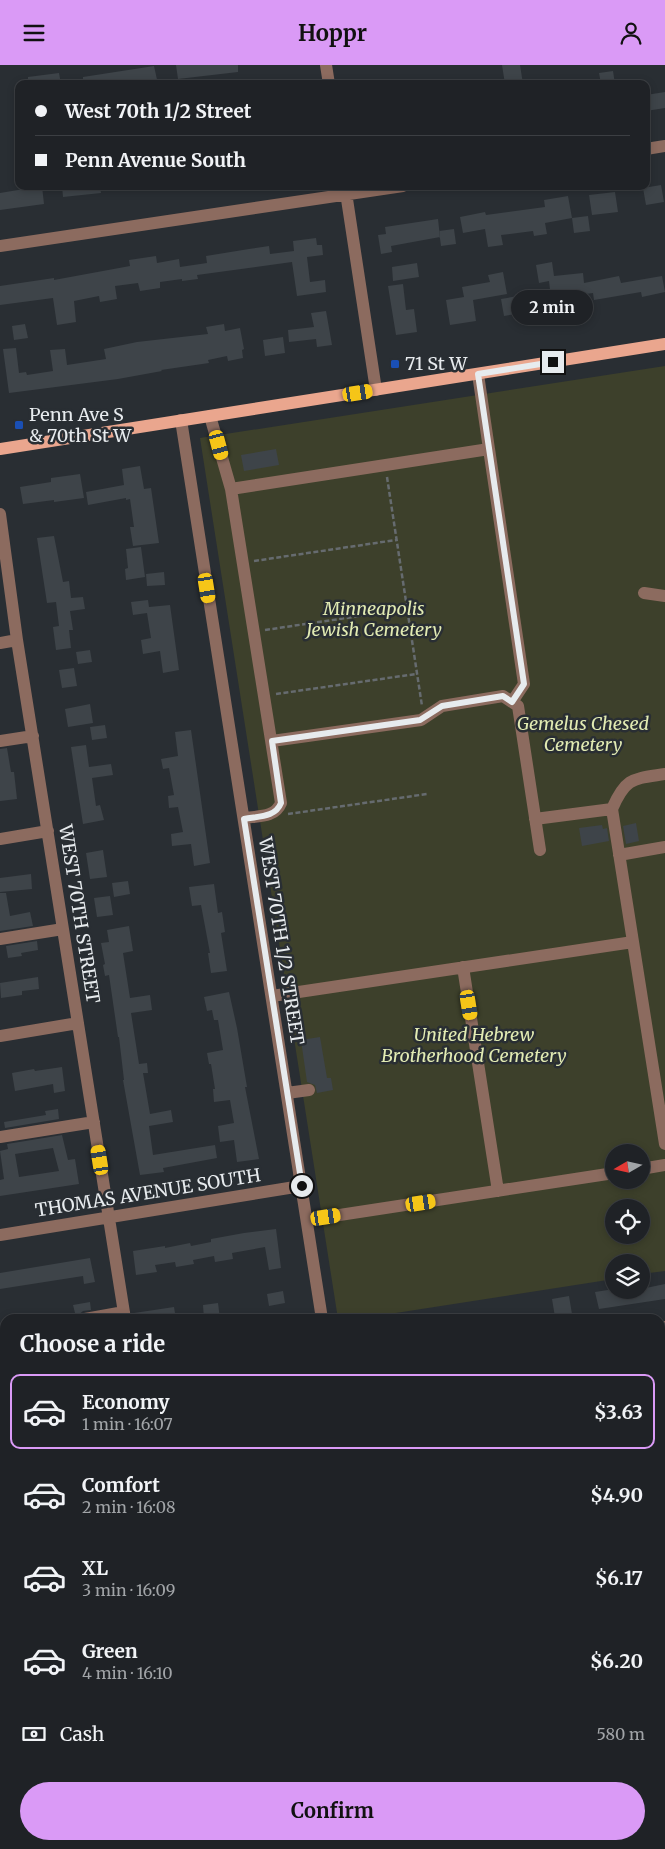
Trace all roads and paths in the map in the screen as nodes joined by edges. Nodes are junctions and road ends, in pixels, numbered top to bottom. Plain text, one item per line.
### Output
1 (326, 65) edge
2 (328, 80) edge
3 (665, 146) edge
4 (650, 148) edge
5 (346, 191) edge
6 (0, 246) edge
7 (665, 344) edge
8 (478, 374) junction
9 (376, 390) junction
10 (210, 416) junction
11 (181, 421) junction
12 (0, 449) edge
13 (489, 449) junction
14 (385, 466) junction
15 (231, 489) junction
16 (0, 514) edge
17 (396, 540) junction
18 (2, 544) edge
19 (243, 562) junction
20 (644, 593) dead end
21 (665, 596) edge
22 (407, 609) junction
23 (254, 632) junction
24 (18, 640) junction
25 (0, 643) edge
26 (417, 673) junction
27 (264, 696) junction
28 (512, 702) junction
29 (423, 718) junction
30 (33, 736) junction
31 (0, 741) edge
32 (272, 741) junction
33 (665, 775) edge
34 (427, 794) dead end
35 (612, 809) junction
36 (278, 810) junction
37 (244, 819) junction
38 (536, 819) junction
39 (48, 831) junction
40 (0, 839) edge
41 (665, 847) edge
42 (540, 850) dead end
43 (618, 855) junction
44 (63, 929) junction
45 (0, 939) edge
46 (633, 942) junction
47 (463, 967) junction
48 (272, 996) junction
49 (78, 1023) junction
50 (0, 1036) edge
51 (309, 1090) dead end
52 (287, 1093) junction
53 (662, 1103) edge
54 (94, 1122) junction
55 (0, 1137) edge
56 (665, 1144) edge
57 (665, 1165) edge
58 (650, 1168) edge
59 (605, 1174) edge
60 (302, 1186) junction
61 (498, 1191) junction
62 (109, 1217) junction
63 (307, 1220) junction
64 (0, 1235) edge
65 (124, 1314) edge
66 (321, 1314) edge

1 - 2 street
3 - 4 street
5 - 6 street
5 - 9 street
7 - 8 main road
8 - 9 main road
8 - 13 street
9 - 10 main road
10 - 11 main road
10 - 15 street
11 - 12 main road
11 - 37 street, WEST 70TH 1/2 STREET
13 - 14 street
13 - 28 street
14 - 15 street
14 - 17 path
15 - 19 street
16 - 18 street, WEST 70TH STREET
17 - 19 path
17 - 22 path
18 - 24 street, WEST 70TH STREET
19 - 23 street
20 - 21 street
22 - 23 path
22 - 26 path
23 - 27 street
24 - 25 street
24 - 30 street, WEST 70TH STREET
26 - 27 path
26 - 29 path
27 - 32 street
28 - 29 street
28 - 38 street
29 - 32 street
30 - 31 street
30 - 39 street, WEST 70TH STREET
32 - 36 street
33 - 35 street
34 - 36 path
35 - 38 street
35 - 43 street
36 - 37 street
37 - 48 street, WEST 70TH 1/2 STREET
38 - 42 street
39 - 40 street
39 - 44 street, WEST 70TH STREET
41 - 43 street
43 - 46 street
44 - 45 street
44 - 49 street, WEST 70TH STREET
46 - 47 street
46 - 53 street
47 - 48 street
47 - 61 street
48 - 52 street, WEST 70TH 1/2 STREET
49 - 50 street
49 - 54 street, WEST 70TH STREET
51 - 52 street
52 - 60 street, WEST 70TH 1/2 STREET
53 - 56 street
54 - 55 street
54 - 62 street, WEST 70TH STREET
57 - 58 street
59 - 61 street
60 - 62 street, THOMAS AVENUE SOUTH
60 - 63 street, WEST 70TH 1/2 STREET
61 - 63 street
62 - 64 street, THOMAS AVENUE SOUTH
62 - 65 street, WEST 70TH STREET
63 - 66 street, WEST 70TH 1/2 STREET

